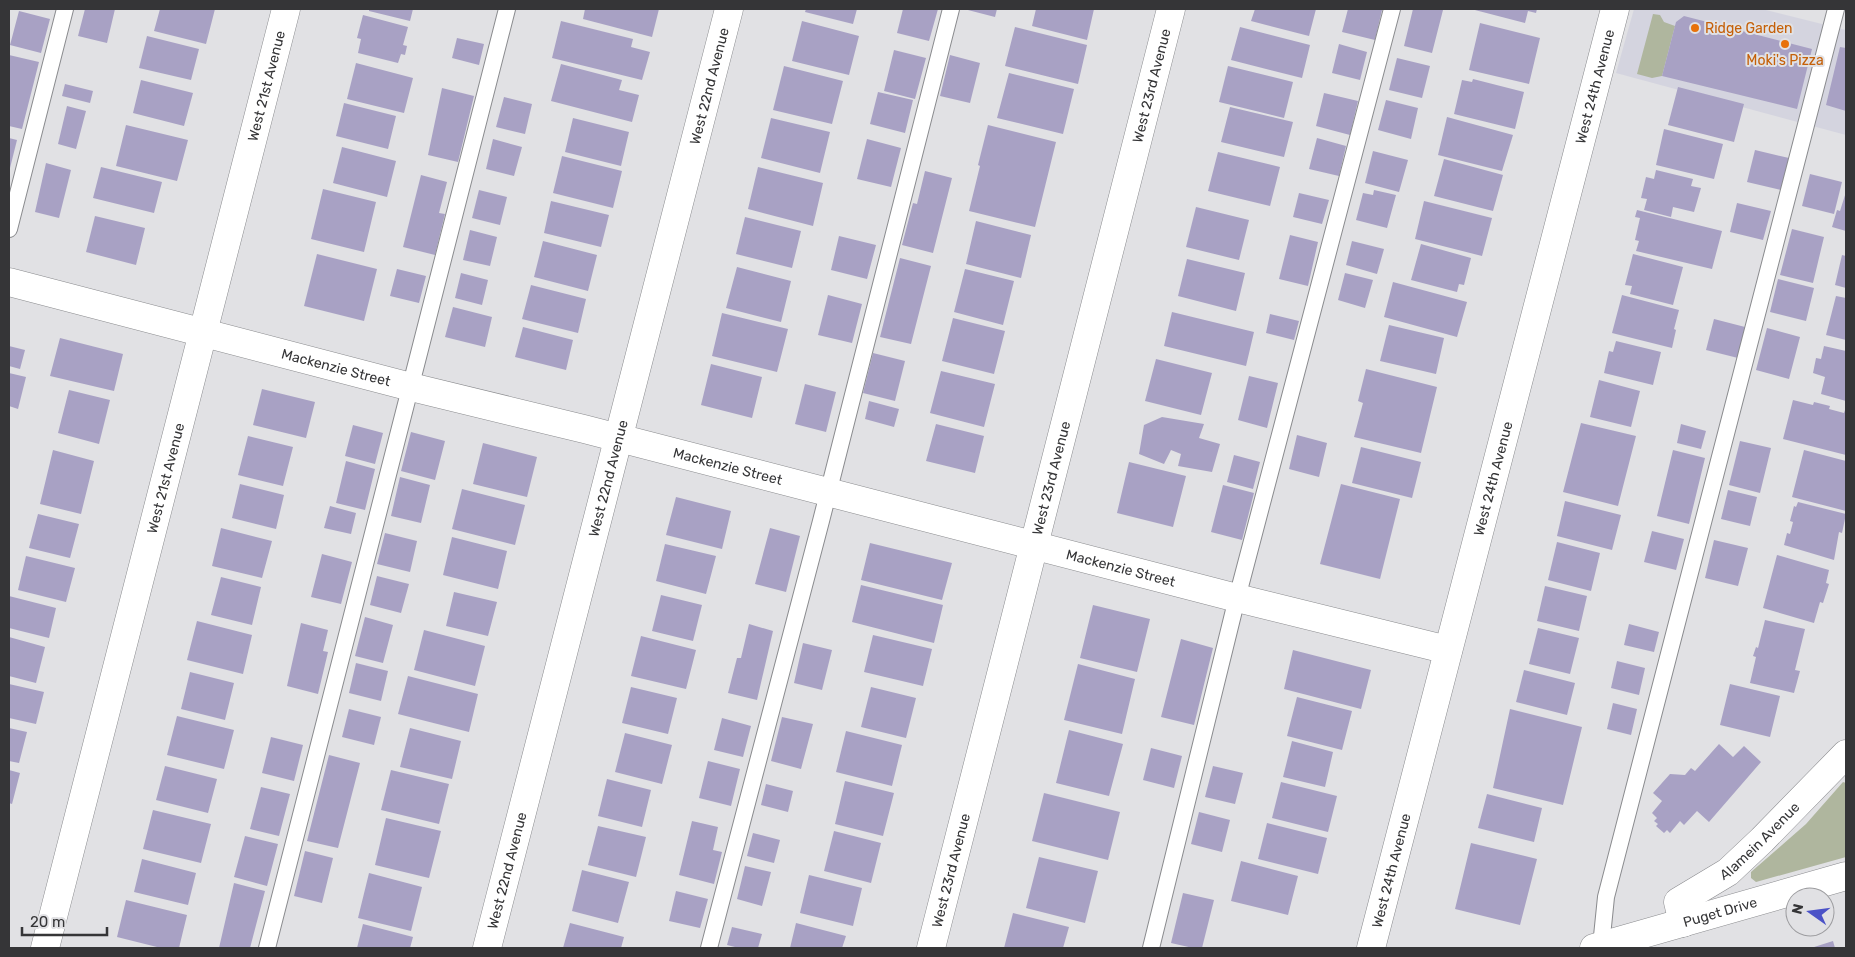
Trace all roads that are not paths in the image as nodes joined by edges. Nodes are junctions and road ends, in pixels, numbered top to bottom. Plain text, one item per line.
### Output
1 (65, 9) edge
2 (286, 9) edge
3 (507, 9) edge
4 (730, 9) edge
5 (951, 9) edge
6 (1171, 9) edge
7 (1392, 9) edge
8 (1615, 9) edge
9 (1836, 9) edge
10 (9, 229) edge
11 (9, 282) edge
12 (203, 333) junction
13 (411, 387) junction
14 (617, 438) junction
15 (828, 492) junction
16 (1034, 545) junction
17 (1237, 598) junction
18 (1448, 650) junction
19 (1846, 754) edge
20 (1846, 876) edge
21 (1683, 924) junction
22 (1598, 947) edge
23 (45, 948) edge
24 (267, 948) edge
25 (487, 948) edge
26 (710, 948) edge
27 (931, 948) edge
28 (1151, 948) edge
29 (1371, 948) edge

1 - 10 lane
2 - 12 street, West 21st Avenue
3 - 13 lane
4 - 14 street, West 22nd Avenue
5 - 15 lane
6 - 16 street, West 23rd Avenue
7 - 17 lane
8 - 18 street, West 24th Avenue
9 - 22 lane
11 - 12 street, Mackenzie Street
12 - 13 street, Mackenzie Street
12 - 23 street, West 21st Avenue
13 - 14 street, Mackenzie Street
13 - 24 lane
14 - 15 street, Mackenzie Street
14 - 25 street, West 22nd Avenue
15 - 16 street, Mackenzie Street
15 - 26 lane
16 - 17 street, Mackenzie Street
16 - 27 street, West 23rd Avenue
17 - 18 street, Mackenzie Street
17 - 28 lane
18 - 29 street, West 24th Avenue
19 - 21 street, Alamein Avenue
20 - 21 street, Puget Drive
21 - 22 street, Puget Drive

